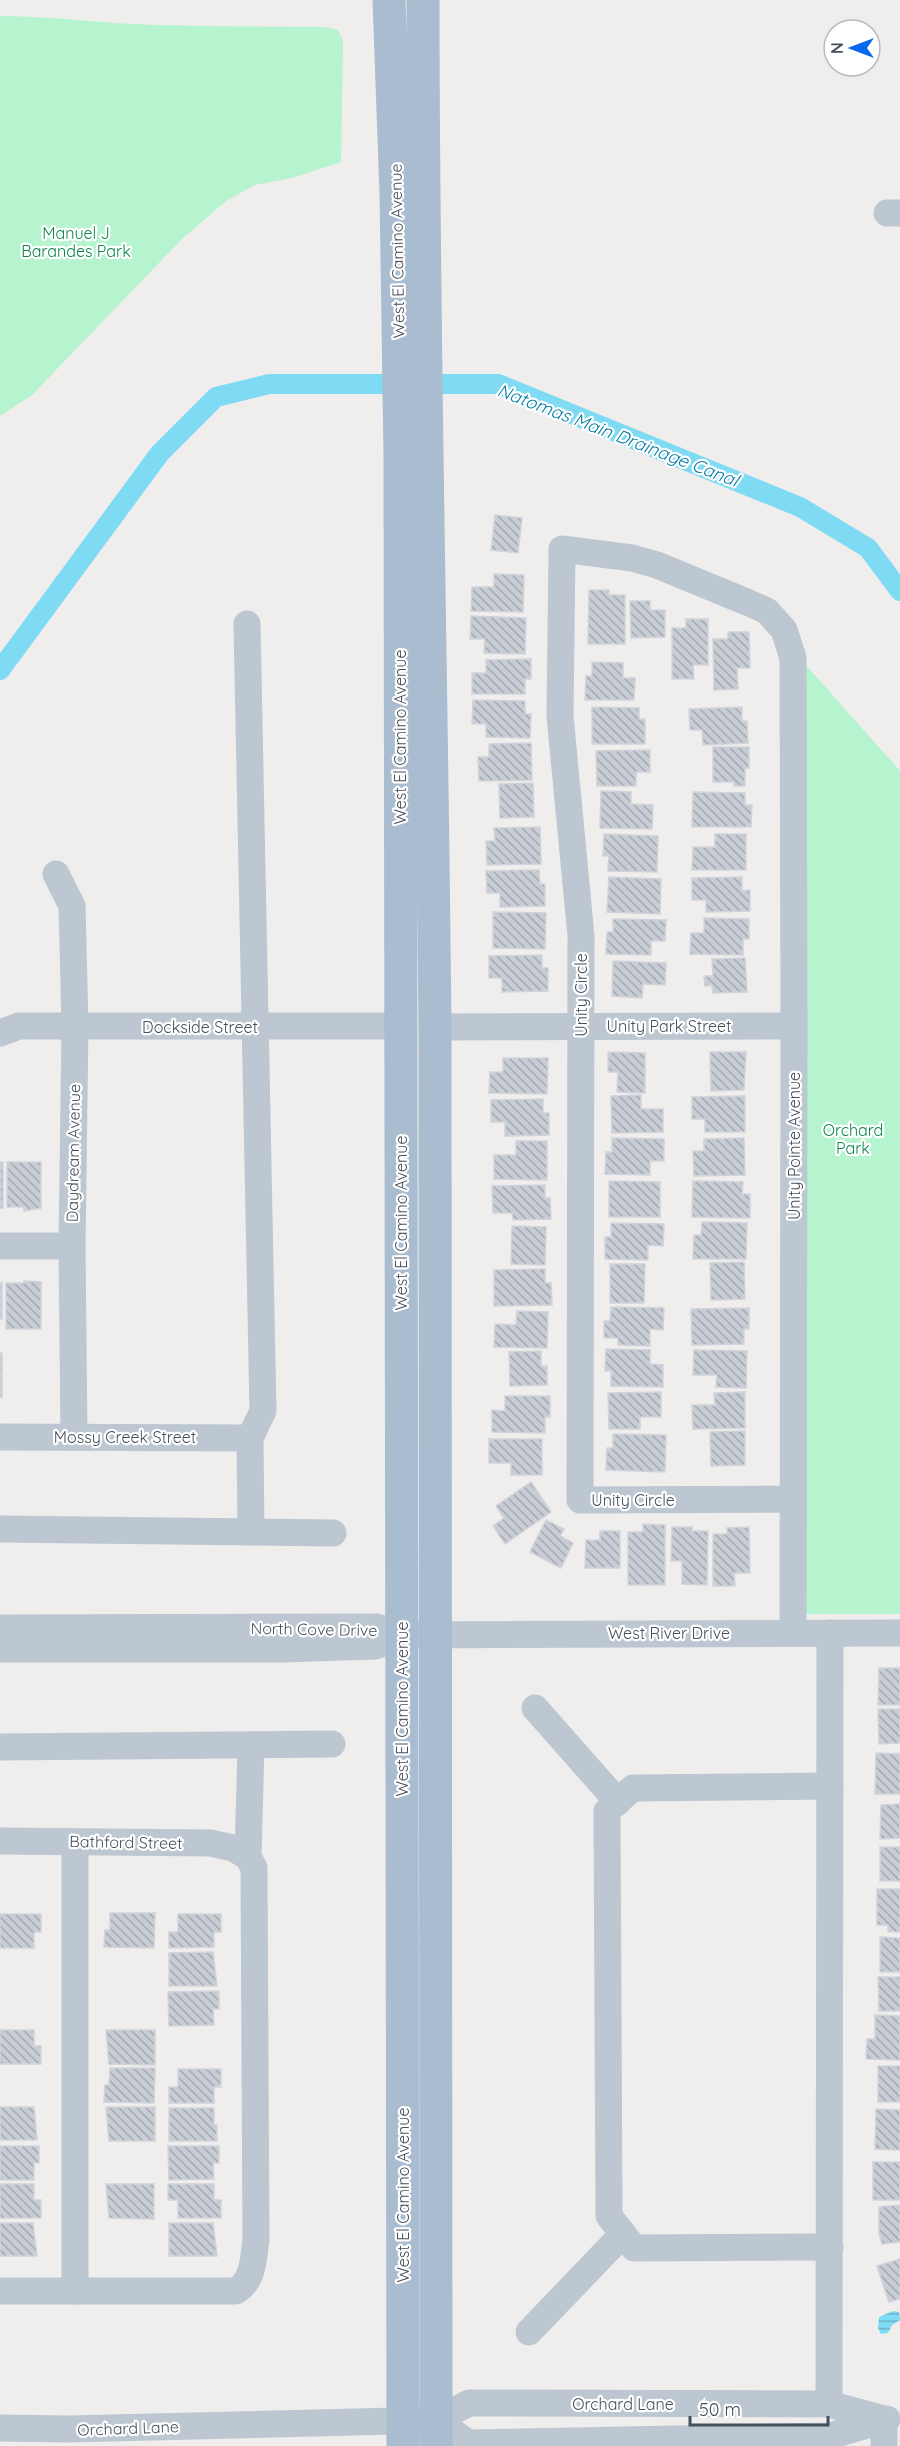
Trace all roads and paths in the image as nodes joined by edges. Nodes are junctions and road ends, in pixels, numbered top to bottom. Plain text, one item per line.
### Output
1 (391, 0) edge
2 (423, 0) edge
3 (423, 194) junction
4 (413, 303) junction
5 (413, 455) junction
6 (247, 624) dead end
7 (793, 658) joint
8 (56, 874) dead end
9 (401, 1026) junction
10 (794, 1026) junction
11 (75, 1027) junction
12 (254, 1027) junction
13 (435, 1027) junction
14 (581, 1027) junction
15 (0, 1033) edge
16 (0, 1246) edge
17 (72, 1246) junction
18 (0, 1437) edge
19 (74, 1437) junction
20 (250, 1438) junction
21 (793, 1499) junction
22 (0, 1529) edge
23 (251, 1532) junction
24 (333, 1533) dead end
25 (0, 1628) edge
26 (793, 1633) junction
27 (830, 1633) junction
28 (900, 1633) edge
29 (437, 1634) junction
30 (402, 1635) junction
31 (0, 1649) edge
32 (535, 1708) dead end
33 (332, 1744) dead end
34 (251, 1745) junction
35 (0, 1747) edge
36 (830, 1786) junction
37 (618, 1802) junction
38 (0, 1841) edge
39 (75, 1842) junction
40 (248, 1857) junction
41 (623, 2234) junction
42 (830, 2247) junction
43 (0, 2290) edge
44 (75, 2291) junction
45 (529, 2332) dead end
46 (830, 2404) junction
47 (892, 2418) edge
48 (0, 2428) edge
49 (403, 2433) edge
50 (436, 2433) edge
51 (69, 2438) edge
52 (655, 2443) edge
53 (884, 2446) edge

1 - 3 main road
1 - 4 main road, West El Camino Avenue
2 - 3 main road, West El Camino Avenue
3 - 4 main road, West El Camino Avenue
4 - 5 main road, West El Camino Avenue
5 - 9 main road, West El Camino Avenue
5 - 13 main road, West El Camino Avenue
6 - 12 street
7 - 10 street, Unity Pointe Avenue
7 - 14 street, Unity Circle
8 - 11 street, Daydream Avenue
9 - 12 street, Dockside Street
9 - 30 main road, West El Camino Avenue
10 - 14 street, Unity Park Street
10 - 21 street, Unity Pointe Avenue
11 - 12 street, Dockside Street
11 - 15 street, Dockside Street
11 - 17 street, Daydream Avenue
12 - 20 street
13 - 14 street, Unity Park Street
13 - 29 main road, West El Camino Avenue
14 - 21 street, Unity Circle
16 - 17 street
17 - 19 street, Daydream Avenue
18 - 19 street, Mossy Creek Street
19 - 20 street, Mossy Creek Street
20 - 23 street
21 - 26 street, Unity Pointe Avenue
22 - 23 street
23 - 24 street
25 - 30 street, North Cove Drive
26 - 27 street, West River Drive
26 - 29 street, West River Drive
27 - 28 street, West River Drive
27 - 36 street
29 - 30 street, West River Drive
29 - 50 main road, West El Camino Avenue
30 - 31 street, North Cove Drive
30 - 49 main road, West El Camino Avenue
32 - 37 street
33 - 34 street
34 - 35 street
34 - 40 street
36 - 37 street
36 - 42 street
37 - 41 street
38 - 39 street, Bathford Street
39 - 40 street, Bathford Street
39 - 44 street
40 - 44 street
41 - 42 street
41 - 45 street
42 - 46 street
43 - 44 street
46 - 47 street, Orchard Lane
46 - 50 street, Orchard Lane
47 - 52 street
47 - 53 street
48 - 51 street, Orchard Lane
49 - 50 street, Orchard Lane
49 - 51 street, Orchard Lane
50 - 52 street

